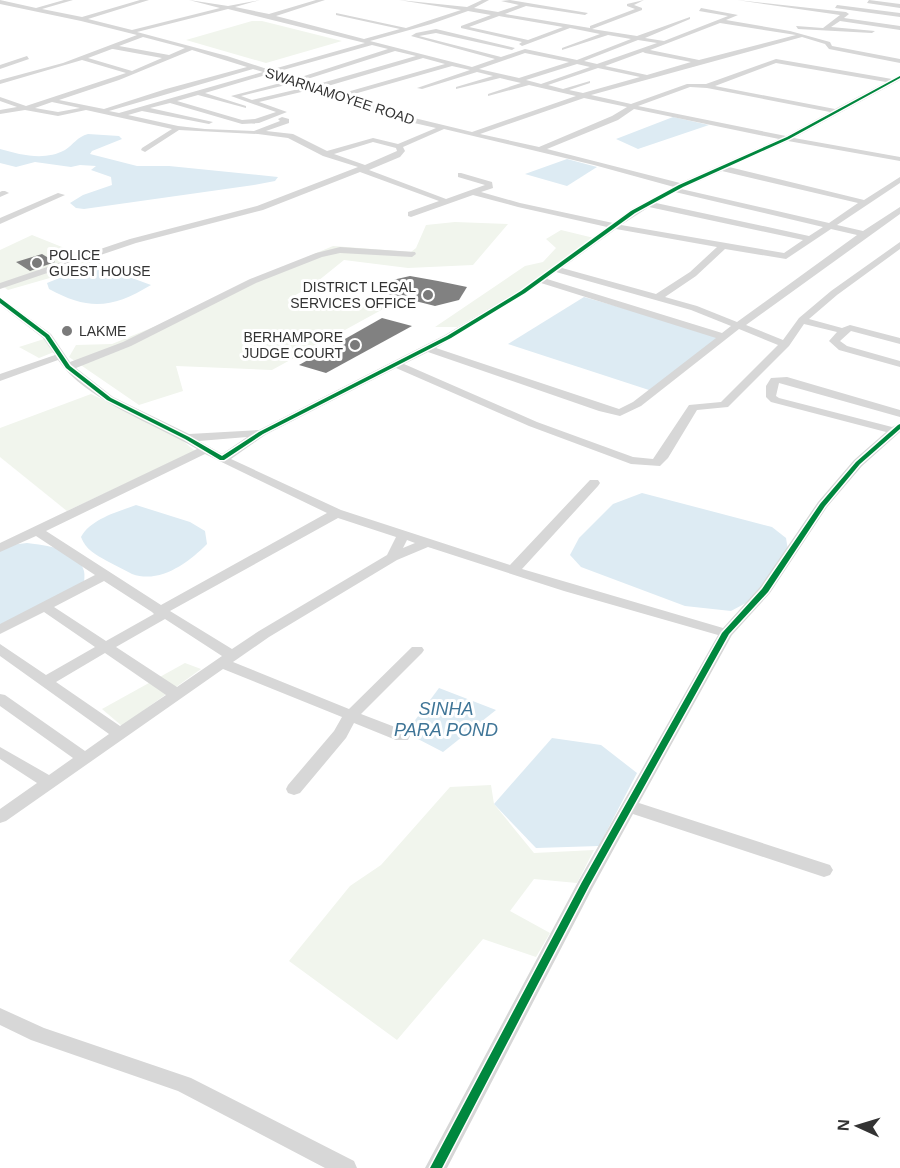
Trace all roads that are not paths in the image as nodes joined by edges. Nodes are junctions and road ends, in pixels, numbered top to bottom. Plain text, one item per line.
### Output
1 (70, 0) edge
2 (120, 0) edge
3 (146, 0) edge
4 (192, 0) edge
5 (219, 0) edge
6 (257, 0) edge
7 (322, 0) edge
8 (402, 0) edge
9 (486, 0) edge
10 (503, 0) edge
11 (641, 0) edge
12 (740, 0) edge
13 (0, 2) edge
14 (869, 2) dead end
15 (135, 3) junction
16 (206, 3) junction
17 (526, 4) junction
18 (818, 5) dead end
19 (271, 6) dead end
20 (724, 6) dead end
21 (900, 6) edge
22 (37, 8) junction
23 (229, 8) junction
24 (468, 9) junction
25 (741, 9) dead end
26 (701, 10) dead end
27 (250, 12) junction
28 (500, 13) junction
29 (585, 13) dead end
30 (338, 14) dead end
31 (734, 15) junction
32 (900, 15) edge
33 (269, 16) junction
34 (870, 17) dead end
35 (688, 18) dead end
36 (82, 19) junction
37 (439, 19) junction
38 (839, 19) junction
39 (721, 21) junction
40 (900, 21) edge
41 (468, 24) junction
42 (573, 25) junction
43 (590, 28) junction
44 (900, 28) edge
45 (322, 29) junction
46 (375, 29) dead end
47 (826, 29) junction
48 (131, 32) junction
49 (409, 32) junction
50 (610, 32) junction
51 (900, 34) edge
52 (142, 35) junction
53 (800, 36) junction
54 (642, 38) junction
55 (364, 40) junction
56 (529, 42) junction
57 (375, 43) junction
58 (666, 43) junction
59 (113, 47) junction
60 (192, 48) junction
61 (512, 48) junction
62 (395, 49) junction
63 (564, 49) dead end
64 (525, 51) junction
65 (643, 51) junction
66 (423, 56) junction
67 (169, 57) junction
68 (27, 58) dead end
69 (81, 58) junction
70 (502, 59) junction
71 (900, 61) edge
72 (576, 62) junction
73 (701, 62) junction
74 (453, 64) junction
75 (595, 66) junction
76 (0, 67) edge
77 (254, 67) junction
78 (475, 70) junction
79 (133, 73) junction
80 (269, 73) junction
81 (501, 76) junction
82 (648, 77) junction
83 (896, 79) edge
84 (520, 80) junction
85 (294, 81) junction
86 (0, 82) edge
87 (530, 82) junction
88 (588, 82) dead end
89 (543, 85) junction
90 (707, 86) junction
91 (316, 87) junction
92 (420, 88) dead end
93 (458, 88) dead end
94 (564, 90) junction
95 (196, 93) junction
96 (490, 95) dead end
97 (585, 95) junction
98 (341, 96) junction
99 (0, 99) edge
100 (52, 100) junction
101 (168, 100) junction
102 (252, 102) junction
103 (633, 105) junction
104 (26, 108) junction
105 (140, 108) junction
106 (88, 109) junction
107 (0, 112) edge
108 (100, 112) junction
109 (838, 112) junction
110 (117, 116) junction
111 (273, 116) junction
112 (229, 118) junction
113 (178, 128) junction
114 (441, 128) junction
115 (255, 133) junction
116 (470, 134) junction
117 (788, 138) junction
118 (399, 146) junction
119 (145, 150) dead end
120 (539, 150) junction
121 (326, 154) junction
122 (900, 159) edge
123 (721, 168) junction
124 (365, 169) junction
125 (461, 176) dead end
126 (900, 179) edge
127 (678, 188) junction
128 (473, 192) junction
129 (61, 195) dead end
130 (445, 201) junction
131 (863, 202) junction
132 (649, 204) junction
133 (900, 210) edge
134 (411, 214) dead end
135 (0, 221) edge
136 (615, 226) junction
137 (829, 226) junction
138 (863, 234) junction
139 (809, 239) junction
140 (900, 245) edge
141 (723, 246) junction
142 (412, 254) dead end
143 (555, 269) junction
144 (540, 280) junction
145 (0, 286) edge
146 (658, 297) junction
147 (0, 300) edge
148 (802, 320) junction
149 (737, 324) junction
150 (843, 331) junction
151 (722, 336) junction
152 (900, 341) edge
153 (785, 344) junction
154 (426, 348) junction
155 (61, 356) junction
156 (395, 364) junction
157 (900, 364) edge
158 (68, 367) junction
159 (0, 378) edge
160 (900, 414) edge
161 (897, 429) edge
162 (261, 433) junction
163 (187, 438) junction
164 (205, 449) junction
165 (222, 459) junction
166 (594, 483) dead end
167 (338, 513) junction
168 (36, 530) junction
169 (403, 535) junction
170 (427, 543) junction
171 (0, 548) edge
172 (392, 557) junction
173 (513, 570) junction
174 (104, 575) junction
175 (45, 607) junction
176 (161, 612) junction
177 (0, 630) edge
178 (726, 633) junction
179 (106, 647) junction
180 (0, 649) edge
181 (417, 650) dead end
182 (227, 659) junction
183 (44, 682) junction
184 (176, 694) junction
185 (0, 699) edge
186 (351, 715) junction
187 (120, 734) junction
188 (402, 736) dead end
189 (0, 752) edge
190 (84, 758) junction
191 (49, 783) junction
192 (294, 789) dead end
193 (629, 806) junction
194 (0, 817) edge
195 (824, 870) dead end
196 (0, 1016) edge
197 (346, 1168) edge
198 (436, 1168) edge

1 - 22 street
2 - 15 street
3 - 15 street
4 - 16 street
5 - 16 street
6 - 23 street
7 - 33 street
8 - 24 street
9 - 24 street
10 - 17 street
11 - 43 street
12 - 38 street
13 - 22 street, SWARNAMOYEE ROAD
14 - 21 street
15 - 36 street
16 - 23 street
17 - 28 street
17 - 29 street
18 - 32 street
19 - 27 street
20 - 25 street
22 - 36 street, SWARNAMOYEE ROAD
23 - 27 street
23 - 48 street
24 - 28 street
24 - 37 street
26 - 31 street
27 - 33 street
28 - 41 street
28 - 42 street
30 - 49 street
31 - 39 street
31 - 47 street
33 - 45 street
34 - 40 street
35 - 54 street
36 - 48 street, SWARNAMOYEE ROAD
37 - 41 street
37 - 49 street
38 - 44 street
38 - 47 street
39 - 53 street
39 - 58 street
41 - 56 street
42 - 43 street
42 - 56 street
43 - 50 street
45 - 46 street
45 - 55 street
47 - 51 street
48 - 52 street, SWARNAMOYEE ROAD
49 - 55 street
49 - 57 street
49 - 61 street
49 - 70 street
50 - 54 street
50 - 63 street
52 - 59 street
52 - 60 street, SWARNAMOYEE ROAD
53 - 71 street
53 - 73 street
54 - 58 street
54 - 72 street
55 - 57 street
56 - 61 street
57 - 62 street
57 - 80 street
58 - 65 street
59 - 67 street
59 - 69 street
60 - 67 street
60 - 77 street, SWARNAMOYEE ROAD
61 - 64 street
62 - 66 street
62 - 85 street
64 - 70 street
64 - 72 street
65 - 73 street
65 - 75 street
66 - 74 street
66 - 91 street
67 - 79 street
68 - 76 street
69 - 79 street
69 - 86 street
70 - 78 street
72 - 75 street
72 - 84 street
73 - 82 street
74 - 78 street
74 - 98 street
75 - 82 street
75 - 89 street
77 - 80 street, SWARNAMOYEE ROAD
77 - 108 street
78 - 81 street
78 - 92 street
79 - 100 street
80 - 85 street, SWARNAMOYEE ROAD
80 - 95 street
81 - 84 street
81 - 93 street
82 - 97 street
83 - 90 street
83 - 109 street
84 - 87 street
85 - 91 street, SWARNAMOYEE ROAD
85 - 102 street
87 - 89 street
87 - 96 street
88 - 94 street
89 - 94 street
90 - 103 street
90 - 109 street
91 - 98 street, SWARNAMOYEE ROAD
91 - 102 street
94 - 97 street
95 - 101 street
95 - 111 street
97 - 103 street
97 - 116 street
98 - 114 street, SWARNAMOYEE ROAD
99 - 104 street
100 - 104 street
100 - 106 street
101 - 105 street
101 - 112 street
102 - 111 street
103 - 117 street
103 - 120 street
104 - 106 street
104 - 107 street
105 - 110 street
105 - 112 street
106 - 108 street
108 - 110 street
109 - 117 street
110 - 113 street
111 - 112 street
111 - 115 street
113 - 115 street
113 - 119 street
114 - 116 street, SWARNAMOYEE ROAD
114 - 118 street
115 - 121 street
116 - 120 street, SWARNAMOYEE ROAD
117 - 122 street
117 - 123 street
118 - 121 street
118 - 124 street
120 - 127 street, SWARNAMOYEE ROAD
121 - 124 street
123 - 127 street
123 - 131 street
124 - 130 street
124 - 145 street
125 - 128 street
126 - 131 street
127 - 132 street
127 - 137 street, SWARNAMOYEE ROAD
128 - 130 street
128 - 136 street
129 - 135 street
130 - 134 street
131 - 137 street
132 - 136 street
132 - 139 street
133 - 138 street
136 - 141 street
136 - 143 street
137 - 138 street, SWARNAMOYEE ROAD
137 - 139 street
138 - 149 street
139 - 141 street
140 - 148 street
141 - 146 street
142 - 158 street
143 - 144 street
143 - 146 street
144 - 151 street
144 - 154 street
146 - 149 street
147 - 155 street
148 - 150 street
148 - 153 street
149 - 151 street
149 - 153 street
150 - 152 street
150 - 157 street
151 - 154 street
153 - 156 street
154 - 156 street
155 - 158 street
155 - 159 street
156 - 162 street
158 - 163 street
160 - 161 street
161 - 178 street
162 - 163 street
162 - 165 street
163 - 164 street
164 - 165 street
164 - 168 street
165 - 167 street
166 - 173 street
167 - 169 street
167 - 176 street
168 - 171 street
168 - 174 street
169 - 170 street
169 - 172 street
170 - 172 street
170 - 173 street
172 - 182 street
173 - 178 street
174 - 175 street
174 - 176 street
175 - 177 street
175 - 179 street
176 - 179 street
176 - 182 street
178 - 193 street
179 - 183 street
179 - 184 street
180 - 183 street
181 - 186 street
182 - 184 street
182 - 186 street
183 - 187 street
184 - 187 street
185 - 190 street
186 - 188 street
186 - 192 street
187 - 190 street
189 - 191 street
190 - 191 street
191 - 194 street
193 - 195 street
193 - 198 street
196 - 197 street

